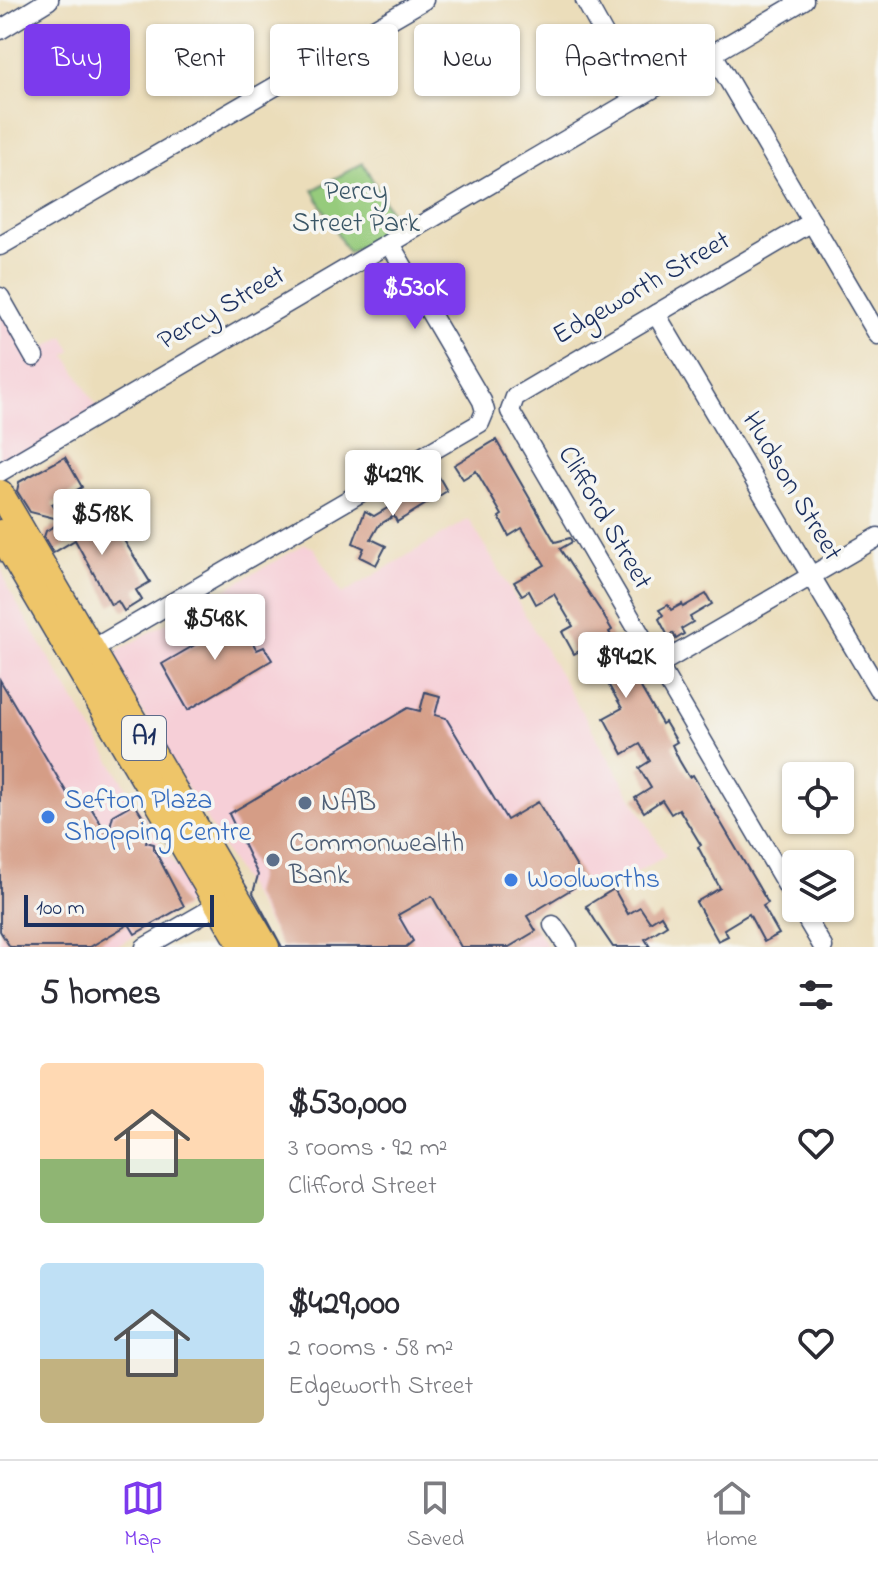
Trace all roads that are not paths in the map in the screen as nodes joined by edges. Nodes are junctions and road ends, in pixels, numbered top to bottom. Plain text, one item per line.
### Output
1 (49, 0) edge
2 (424, 0) edge
3 (585, 0) edge
4 (804, 0) edge
5 (0, 30) edge
6 (715, 53) edge
7 (715, 57) edge
8 (639, 97) joint
9 (812, 222) junction
10 (390, 244) junction
11 (0, 246) edge
12 (0, 297) edge
13 (656, 314) junction
14 (878, 335) edge
15 (34, 357) dead end
16 (510, 411) joint
17 (0, 472) edge
18 (0, 493) edge
19 (0, 533) edge
20 (878, 537) edge
21 (811, 576) junction
22 (83, 655) junction
23 (658, 665) junction
24 (878, 689) edge
25 (782, 877) edge
26 (218, 905) junction
27 (808, 922) edge
28 (553, 925) dead end
29 (145, 947) edge
30 (243, 947) edge
31 (266, 947) edge
32 (568, 947) edge
33 (823, 947) edge

1 - 5 street
2 - 11 street
3 - 8 street
4 - 6 street, Percy Street
7 - 9 street
8 - 10 street, Percy Street
9 - 13 street, Edgeworth Street
9 - 14 street
10 - 17 street, Percy Street
10 - 22 street
12 - 15 street
13 - 16 street, Edgeworth Street
13 - 21 street, Hudson Street
16 - 23 street, Clifford Street
18 - 22 highway, A1
19 - 22 highway, A1
20 - 21 street
21 - 23 street
21 - 24 street, Hudson Street
22 - 26 highway, A1
22 - 31 highway, A1
23 - 25 street, Clifford Street
26 - 29 street
26 - 30 highway, A1
27 - 33 street
28 - 32 street

